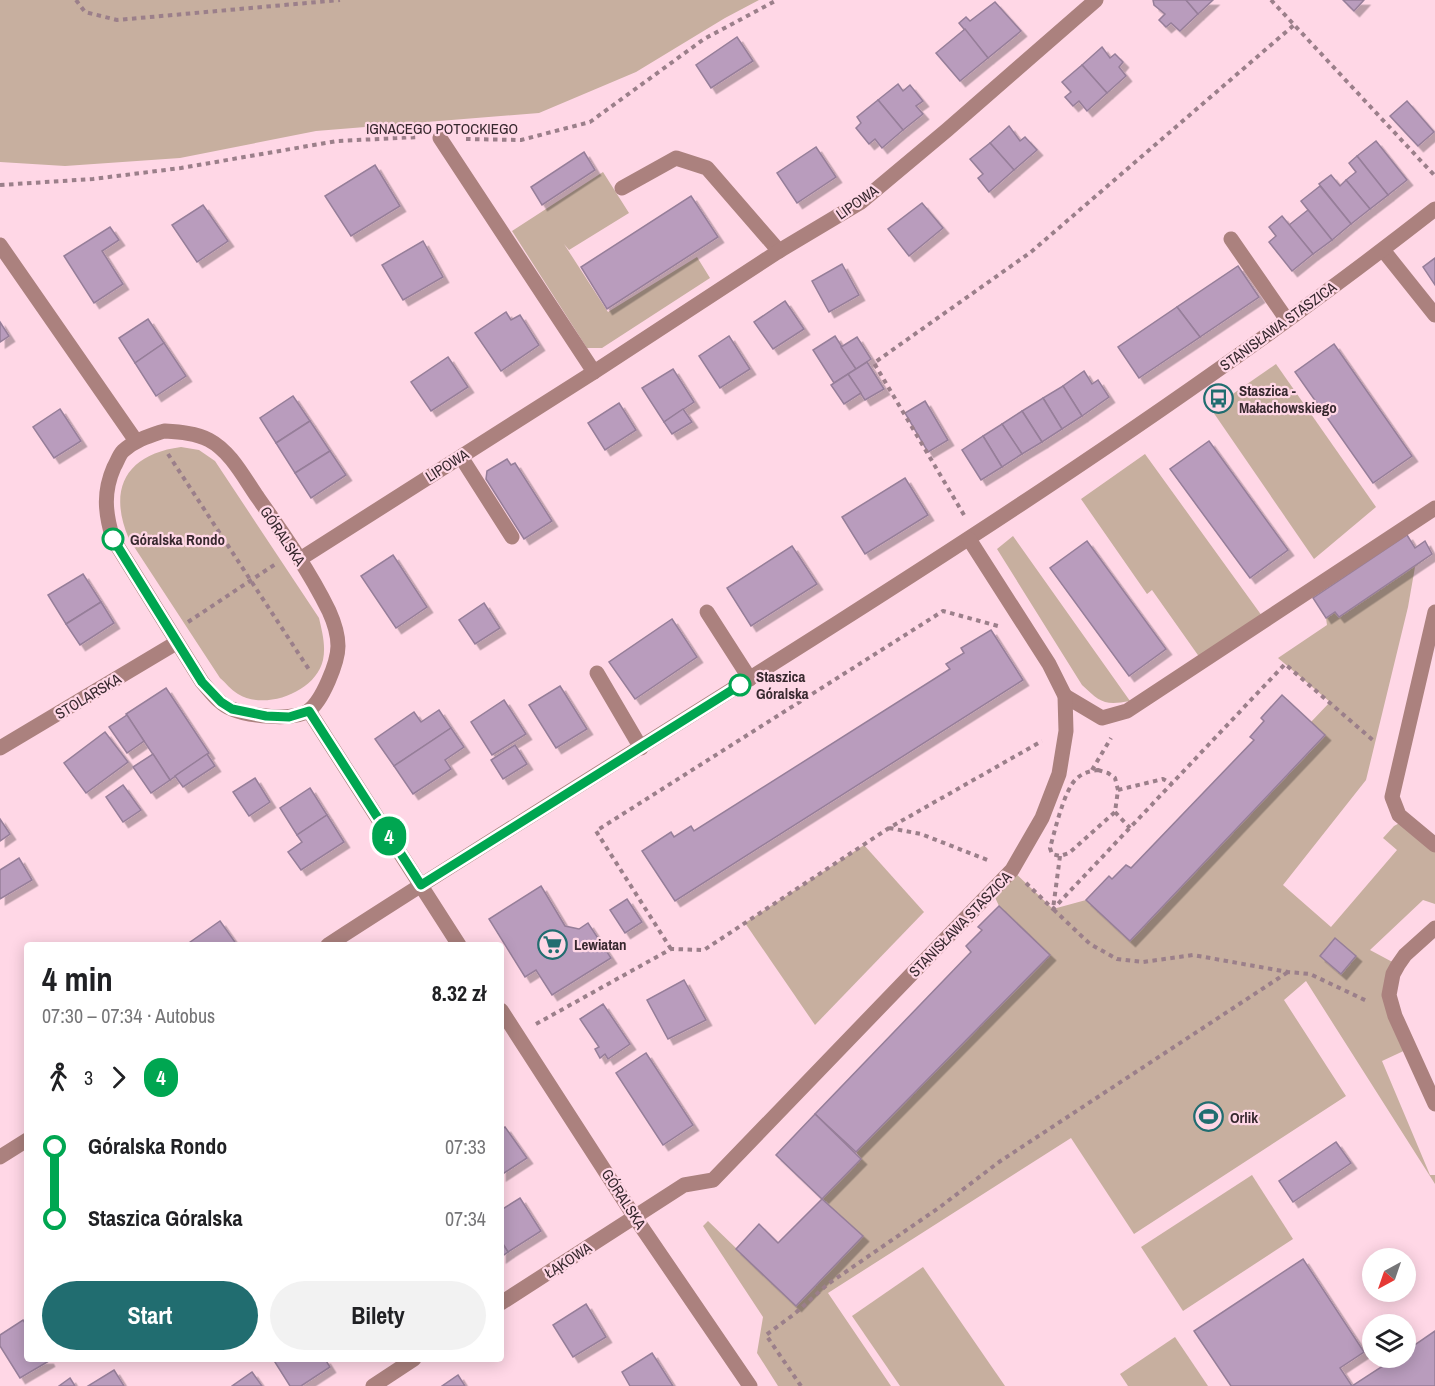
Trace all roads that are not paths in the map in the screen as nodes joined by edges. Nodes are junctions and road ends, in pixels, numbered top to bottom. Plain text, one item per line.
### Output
1 (1096, 0) edge
2 (440, 138) road end
3 (622, 188) dead end
4 (1435, 209) edge
5 (1230, 239) dead end
6 (0, 245) edge
7 (1383, 250) junction
8 (779, 251) junction
9 (1435, 315) edge
10 (1287, 320) junction
11 (594, 372) junction
12 (136, 441) junction
13 (460, 457) junction
14 (1435, 508) edge
15 (512, 537) dead end
16 (969, 539) junction
17 (298, 555) junction
18 (707, 612) dead end
19 (1435, 612) edge
20 (173, 638) junction
21 (597, 673) dead end
22 (750, 679) junction
23 (1065, 696) junction
24 (309, 711) junction
25 (2, 745) edge
26 (641, 748) junction
27 (1435, 845) edge
28 (421, 885) junction
29 (1435, 927) edge
30 (333, 942) edge
31 (457, 942) edge
32 (504, 1015) edge
33 (1435, 1104) edge
34 (24, 1142) edge
35 (0, 1157) edge
36 (634, 1216) junction
37 (504, 1301) edge
38 (409, 1362) edge
39 (373, 1386) edge
40 (750, 1386) edge

1 - 8 street, LIPOWA
2 - 11 street
3 - 8 street
4 - 7 street, STANISŁAWA STASZICA
5 - 10 street
6 - 12 street
7 - 9 street
7 - 10 street, STANISŁAWA STASZICA
8 - 11 street, LIPOWA
10 - 16 street, STANISŁAWA STASZICA
11 - 13 street, LIPOWA
12 - 17 street, GÓRALSKA
12 - 20 street, GÓRALSKA
13 - 15 street
13 - 17 street, LIPOWA
14 - 23 street
16 - 22 street, STANISŁAWA STASZICA
16 - 23 street, STANISŁAWA STASZICA
17 - 24 street, GÓRALSKA
18 - 22 street
19 - 27 street
20 - 24 street, GÓRALSKA
20 - 25 street, STOLARSKA
21 - 26 street
22 - 26 street, STANISŁAWA STASZICA
23 - 36 street, STANISŁAWA STASZICA
24 - 28 street
26 - 28 street, STANISŁAWA STASZICA
28 - 30 street, STANISŁAWA STASZICA
28 - 31 street
29 - 33 street
32 - 36 street, GÓRALSKA
34 - 35 street
36 - 37 street, ŁĄKOWA
36 - 40 street, GÓRALSKA
38 - 39 street

